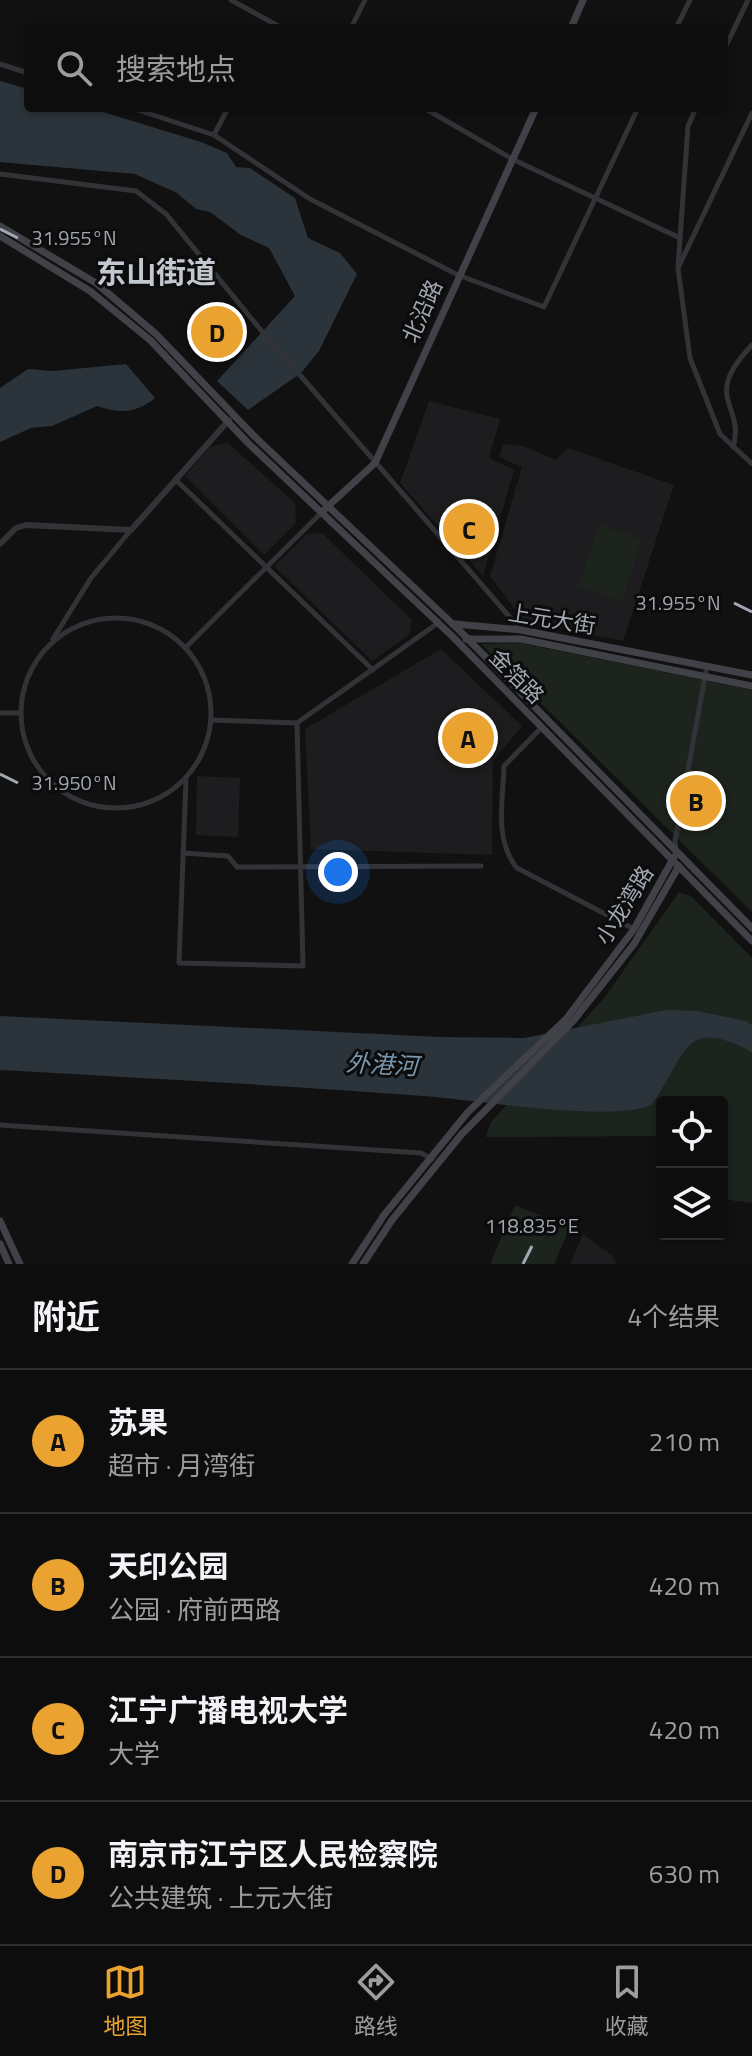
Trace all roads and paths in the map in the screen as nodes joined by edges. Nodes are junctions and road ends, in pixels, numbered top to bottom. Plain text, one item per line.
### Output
1 (231, 0) edge
2 (365, 0) edge
3 (583, 0) edge
4 (690, 0) edge
5 (748, 0) edge
6 (268, 24) edge
7 (353, 24) edge
8 (573, 24) edge
9 (678, 24) edge
10 (728, 42) edge
11 (0, 64) edge
12 (24, 72) edge
13 (144, 112) edge
14 (226, 112) edge
15 (431, 112) edge
16 (534, 112) edge
17 (636, 112) edge
18 (694, 112) edge
19 (752, 113) edge
20 (214, 135) junction
21 (514, 160) junction
22 (0, 174) edge
23 (596, 197) junction
24 (0, 226) edge
25 (0, 236) edge
26 (678, 237) junction
27 (678, 268) junction
28 (458, 275) junction
29 (752, 345) edge
30 (229, 420) junction
31 (252, 440) junction
32 (733, 447) junction
33 (375, 463) junction
34 (752, 464) edge
35 (175, 478) junction
36 (324, 510) junction
37 (131, 530) junction
38 (0, 544) edge
39 (264, 567) junction
40 (438, 623) junction
41 (453, 624) junction
42 (521, 630) junction
43 (452, 636) junction
44 (468, 639) junction
45 (50, 644) junction
46 (186, 647) junction
47 (707, 666) junction
48 (373, 670) junction
49 (752, 675) edge
50 (705, 676) junction
51 (752, 686) edge
52 (0, 713) edge
53 (20, 713) junction
54 (211, 720) junction
55 (297, 723) junction
56 (542, 727) junction
57 (186, 779) junction
58 (183, 853) junction
59 (675, 856) junction
60 (481, 866) dead end
61 (301, 867) junction
62 (680, 867) junction
63 (752, 928) edge
64 (634, 929) junction
65 (752, 941) edge
66 (570, 1020) junction
67 (0, 1125) edge
68 (430, 1157) junction
69 (437, 1164) junction
70 (0, 1221) edge
71 (0, 1244) edge
72 (9, 1264) edge
73 (20, 1264) edge
74 (352, 1264) edge
75 (363, 1264) edge

1 - 6 street
2 - 7 street
3 - 8 main road
4 - 9 street
5 - 10 street
11 - 12 street
13 - 20 street
14 - 20 street
15 - 21 street
16 - 21 main road, 北沿路
17 - 23 street
18 - 26 street
19 - 27 street
20 - 28 street
21 - 23 street
21 - 28 main road, 北沿路
22 - 33 street
23 - 26 street
23 - 28 street
24 - 31 main road
25 - 30 main road
26 - 27 street
27 - 32 street
28 - 33 main road, 北沿路
29 - 32 street
30 - 31 main road
30 - 35 street
31 - 36 main road, 金箔路
32 - 34 street
33 - 36 main road, 北沿路
33 - 42 street
35 - 37 street
35 - 39 street
36 - 39 street
36 - 40 main road, 金箔路
36 - 41 main road, 金箔路
37 - 38 street
37 - 45 street
39 - 46 street
39 - 48 street
40 - 41 main road, 上元大街
40 - 43 main road, 金箔路
40 - 48 street
41 - 42 main road, 上元大街
41 - 44 main road, 金箔路
42 - 47 main road, 上元大街
43 - 44 main road, 上元大街
43 - 56 main road, 金箔路
44 - 50 main road, 上元大街
44 - 59 main road, 金箔路
45 - 46 street
45 - 53 street
46 - 54 street
47 - 49 main road, 上元大街
47 - 50 street
48 - 55 street
50 - 51 main road, 上元大街
50 - 59 street
52 - 53 street
53 - 57 street
54 - 55 street
54 - 57 street
55 - 61 street
56 - 59 main road, 金箔路
56 - 64 street
57 - 58 street
58 - 61 street
58 - 61 street
59 - 62 main road, 金箔路
59 - 63 main road, 金箔路
59 - 64 main road, 小龙湾路
60 - 61 street
62 - 65 main road, 金箔路
62 - 66 main road, 小龙湾路
64 - 66 main road, 小龙湾路
66 - 68 main road, 小龙湾路
66 - 69 main road, 小龙湾路
67 - 68 street
68 - 69 street
68 - 74 main road, 小龙湾路
69 - 75 main road, 小龙湾路
70 - 73 main road
71 - 72 main road

